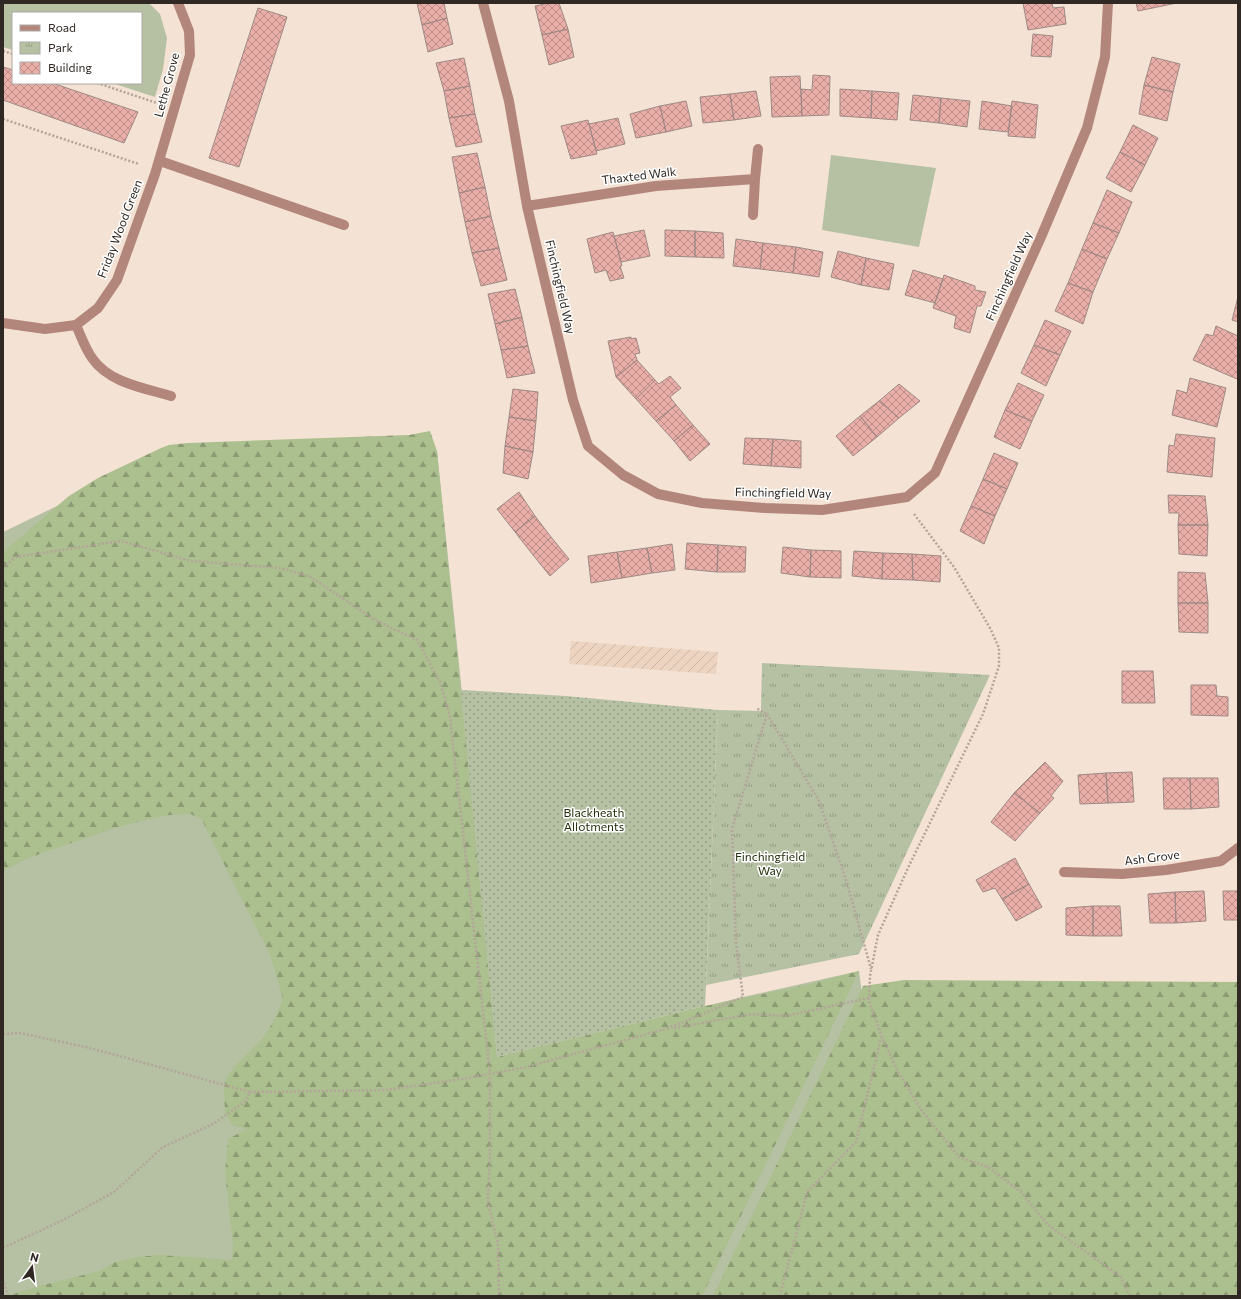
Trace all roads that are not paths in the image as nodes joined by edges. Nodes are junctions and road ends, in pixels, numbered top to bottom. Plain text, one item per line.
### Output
1 (178, 3) edge
2 (483, 3) edge
3 (1108, 3) edge
4 (758, 149) dead end
5 (157, 168) junction
6 (755, 179) junction
7 (528, 206) junction
8 (753, 215) dead end
9 (344, 225) dead end
10 (3, 324) edge
11 (76, 325) junction
12 (171, 396) dead end
13 (1238, 848) edge
14 (1064, 872) dead end

1 - 5 street, Lethe Grove
2 - 7 street, Finchingfield Way
3 - 7 street, Finchingfield Way
4 - 6 street
5 - 9 street
5 - 11 street, Friday Wood Green
6 - 7 street, Thaxted Walk
6 - 8 street
10 - 11 street
11 - 12 street
13 - 14 street, Ash Grove

